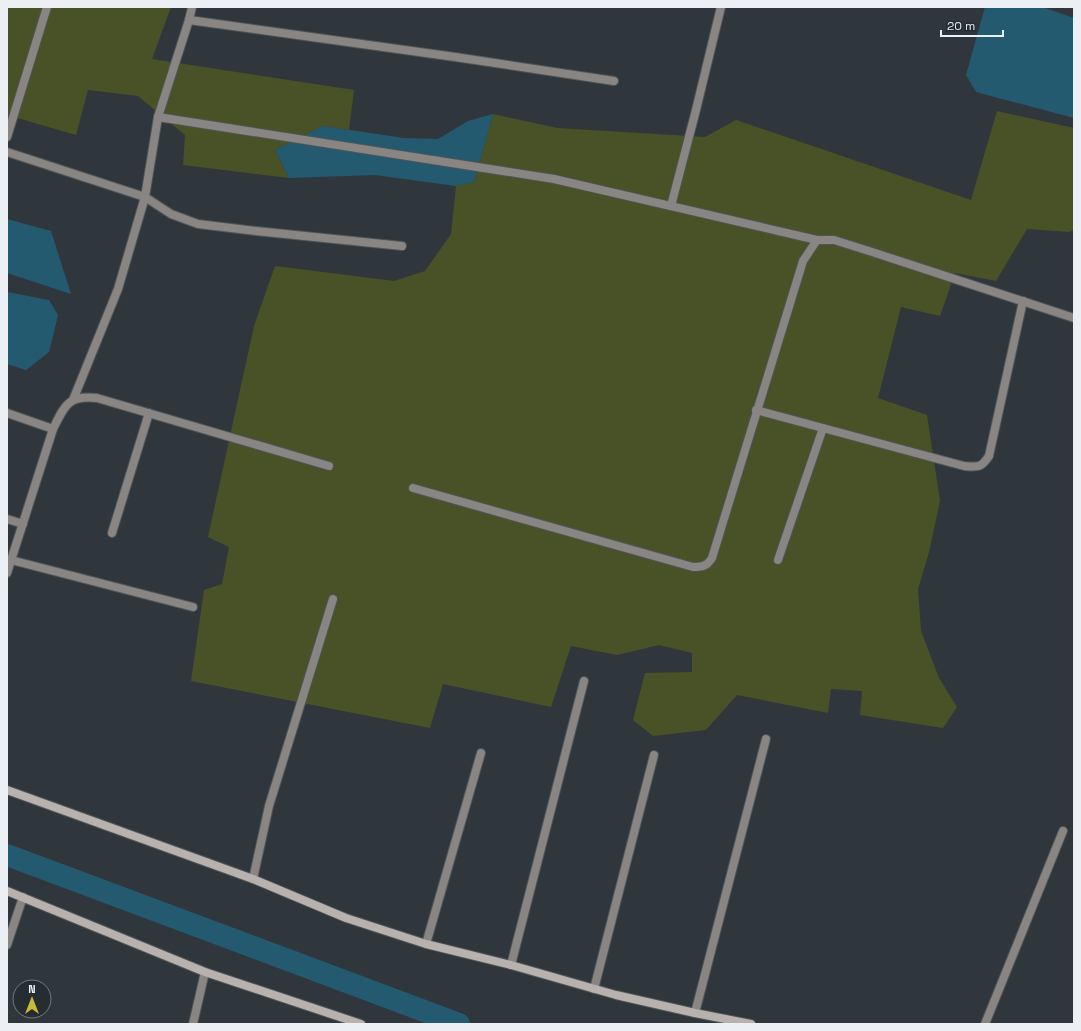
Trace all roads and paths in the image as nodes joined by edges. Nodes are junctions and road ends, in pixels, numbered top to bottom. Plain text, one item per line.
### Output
1 (47, 7) edge
2 (192, 7) edge
3 (721, 7) edge
4 (189, 20) junction
5 (614, 81) dead end
6 (158, 118) junction
7 (7, 137) edge
8 (7, 152) edge
9 (145, 196) junction
10 (671, 206) junction
11 (817, 240) junction
12 (402, 246) dead end
13 (1023, 301) junction
14 (1074, 318) edge
15 (73, 400) junction
16 (756, 410) junction
17 (7, 413) edge
18 (149, 413) junction
19 (823, 428) junction
20 (53, 429) junction
21 (329, 466) dead end
22 (412, 488) dead end
23 (7, 519) edge
24 (23, 524) junction
25 (112, 533) dead end
26 (11, 560) junction
27 (778, 560) dead end
28 (7, 573) edge
29 (333, 599) dead end
30 (193, 606) dead end
31 (584, 681) dead end
32 (766, 739) dead end
33 (481, 753) dead end
34 (654, 755) dead end
35 (7, 790) edge
36 (1063, 831) dead end
37 (253, 879) junction
38 (7, 891) edge
39 (23, 897) junction
40 (426, 944) junction
41 (7, 945) edge
42 (512, 965) junction
43 (205, 972) junction
44 (594, 989) junction
45 (695, 1013) junction
46 (193, 1024) edge
47 (361, 1024) edge
48 (751, 1024) edge
49 (985, 1024) edge

1 - 7 street
2 - 4 street
3 - 10 street
4 - 5 street
4 - 6 street
6 - 9 street
6 - 10 street
8 - 9 street
9 - 12 street
9 - 15 street
10 - 11 street
11 - 13 street
11 - 16 street
13 - 14 street
13 - 19 street
15 - 18 street
15 - 20 street
16 - 19 street
16 - 22 street
17 - 20 street
18 - 21 street
18 - 25 street
19 - 27 street
20 - 24 street
23 - 24 street
24 - 26 street
26 - 28 street
26 - 30 street
29 - 37 street
31 - 42 street
32 - 45 street
33 - 40 street
34 - 44 street
35 - 37 street
36 - 49 street
37 - 40 street
38 - 39 street
39 - 41 street
39 - 43 street
40 - 42 street
42 - 44 street
43 - 46 street
43 - 47 street
44 - 45 street
45 - 48 street

